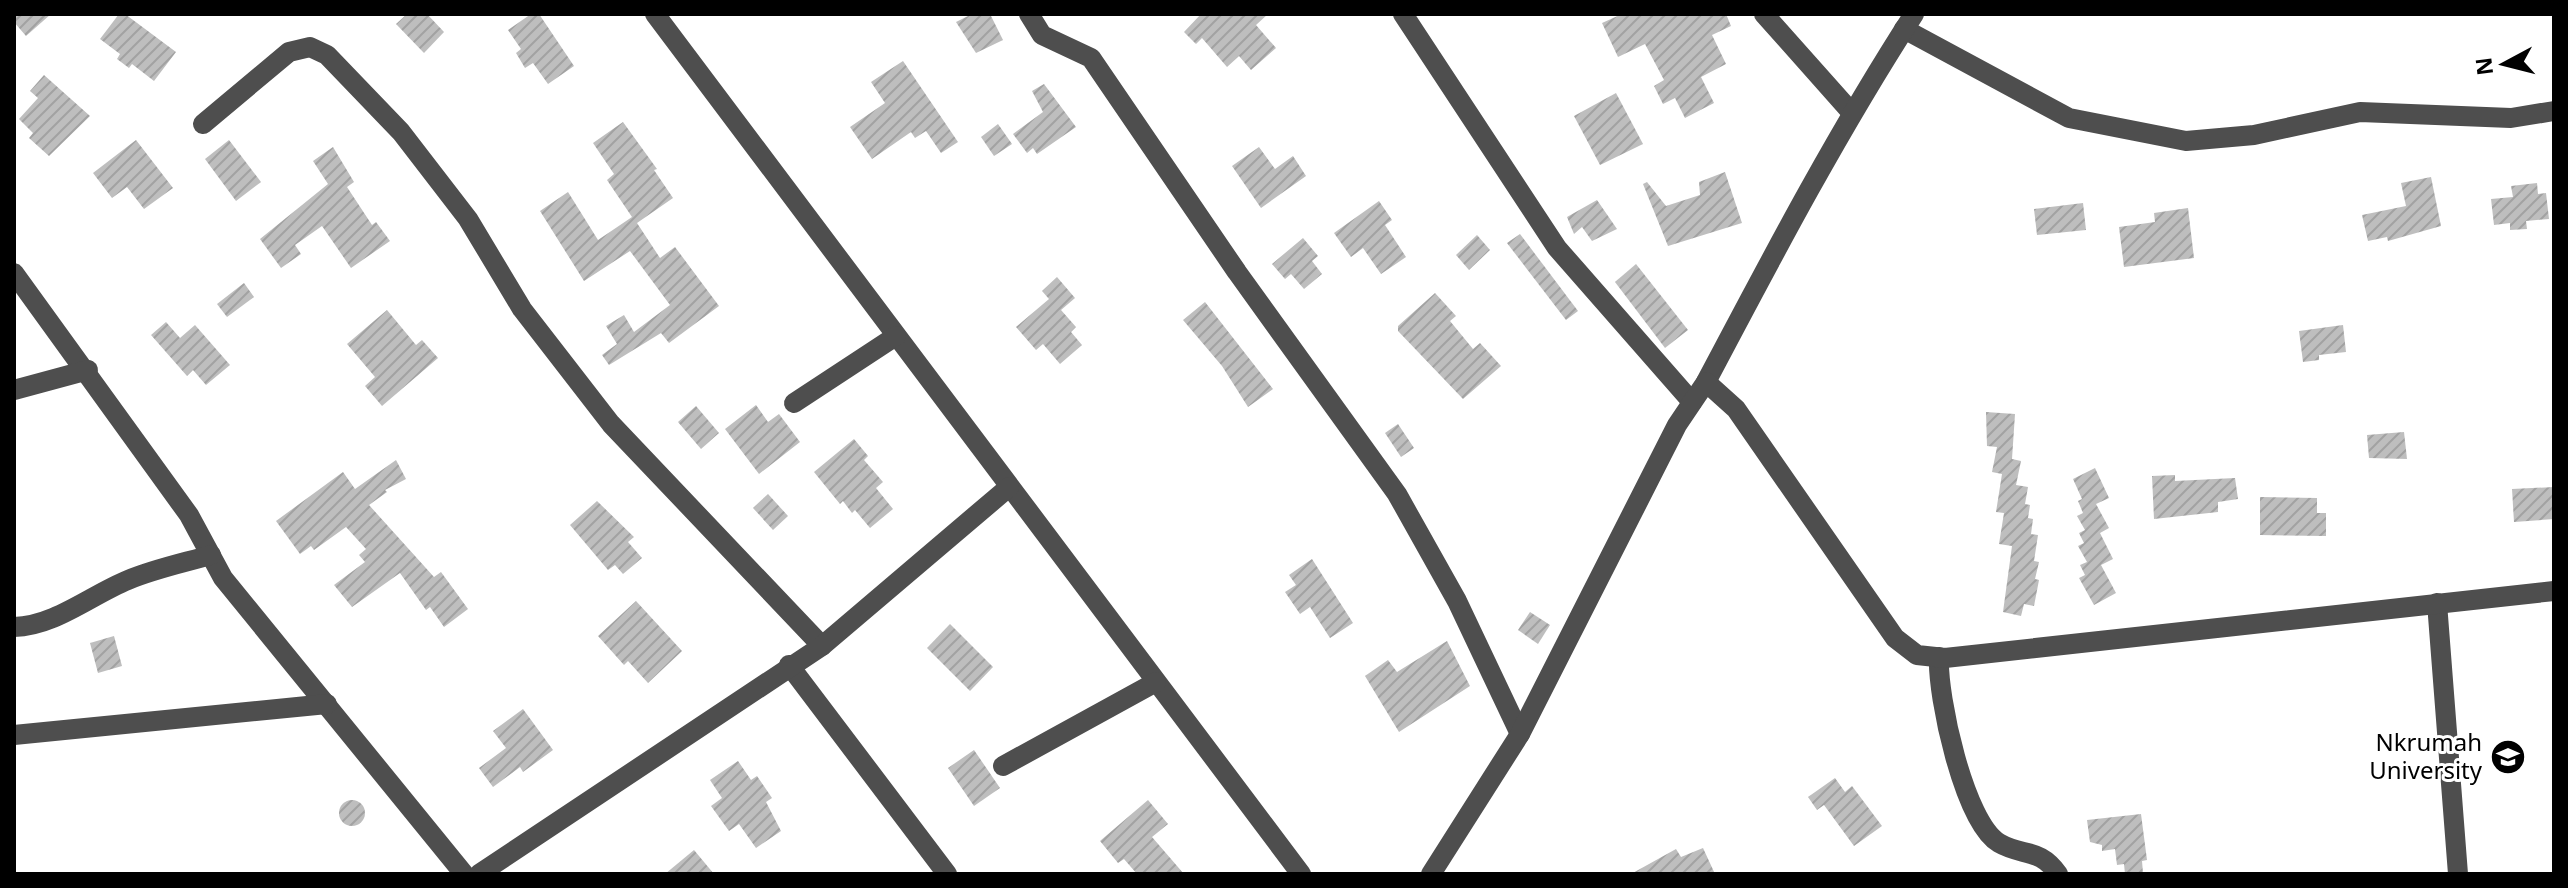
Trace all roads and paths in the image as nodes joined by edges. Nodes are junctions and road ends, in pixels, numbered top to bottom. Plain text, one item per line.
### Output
1 (1029, 14) edge
2 (1403, 14) edge
3 (1764, 14) edge
4 (664, 17) edge
5 (1909, 21) edge
6 (2554, 111) edge
7 (1852, 113) junction
8 (203, 124) dead end
9 (14, 273) edge
10 (896, 336) junction
11 (88, 370) junction
12 (1706, 382) junction
13 (14, 390) edge
14 (1692, 402) junction
15 (794, 403) dead end
16 (1009, 487) junction
17 (211, 555) junction
18 (2554, 591) edge
19 (2437, 603) junction
20 (14, 627) edge
21 (822, 646) junction
22 (1939, 657) junction
23 (789, 665) junction
24 (1156, 682) junction
25 (327, 704) junction
26 (1520, 734) junction
27 (14, 735) edge
28 (1003, 766) dead end
29 (464, 874) edge
30 (479, 874) edge
31 (947, 874) edge
32 (1301, 874) edge
33 (1431, 874) edge
34 (2058, 874) edge
35 (2458, 874) edge

1 - 26 street
2 - 14 street
3 - 7 street
4 - 10 street
5 - 6 street
5 - 7 street
7 - 12 street
8 - 21 street
9 - 11 street
10 - 15 street
10 - 16 street
11 - 13 street
11 - 17 street
12 - 14 street
12 - 22 street
14 - 26 street
16 - 21 street
16 - 24 street
17 - 20 street
17 - 25 street
18 - 19 street
19 - 22 street
19 - 35 street
21 - 23 street
22 - 34 street
23 - 30 street
23 - 31 street
24 - 28 street
24 - 32 street
25 - 27 street
25 - 29 street
26 - 33 street

